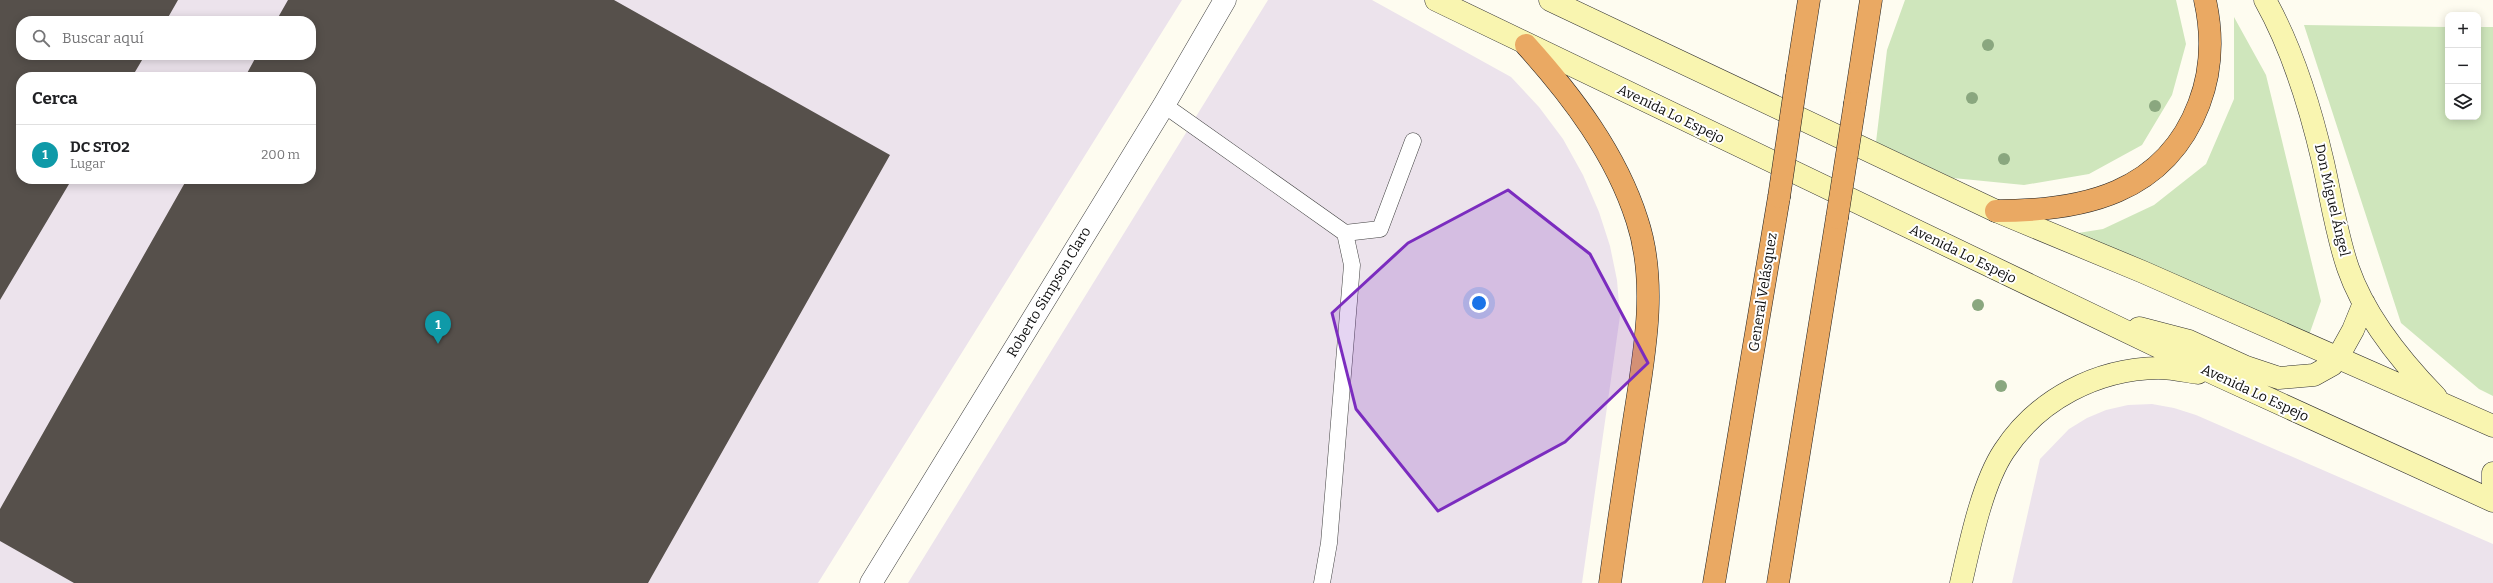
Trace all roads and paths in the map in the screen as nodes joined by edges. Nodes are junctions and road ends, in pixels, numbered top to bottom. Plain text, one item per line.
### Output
1 (1225, 0) edge
2 (1436, 0) edge
3 (1550, 0) edge
4 (1809, 0) edge
5 (2205, 0) edge
6 (2265, 0) edge
7 (1871, 4) edge
8 (1526, 45) junction
9 (1164, 105) junction
10 (1413, 141) dead end
11 (1996, 211) junction
12 (1345, 233) junction
13 (2364, 303) junction
14 (2114, 326) junction
15 (2338, 357) junction
16 (2217, 375) junction
17 (2443, 403) junction
18 (2493, 426) edge
19 (2493, 473) edge
20 (2493, 486) edge
21 (2493, 501) edge
22 (871, 583) edge
23 (1322, 583) edge
24 (1610, 583) edge
25 (1714, 583) edge
26 (1778, 583) edge
27 (1961, 583) edge

1 - 9 street, Roberto Simpson Claro
2 - 8 main road, Avenida Lo Espejo
3 - 11 main road
4 - 25 highway, General Velásquez, bridge
5 - 11 highway
6 - 13 main road, Don Miguel Ángel
7 - 26 highway, bridge
8 - 14 main road, Avenida Lo Espejo
8 - 24 highway
9 - 12 lane
9 - 22 street, Roberto Simpson Claro
10 - 12 lane
11 - 15 main road
12 - 23 lane
13 - 15 main road
13 - 17 main road, Don Miguel Ángel
14 - 15 main road
14 - 16 main road, Avenida Lo Espejo
15 - 17 main road
16 - 21 main road, Avenida Lo Espejo
16 - 27 main road
17 - 18 main road
19 - 20 main road

